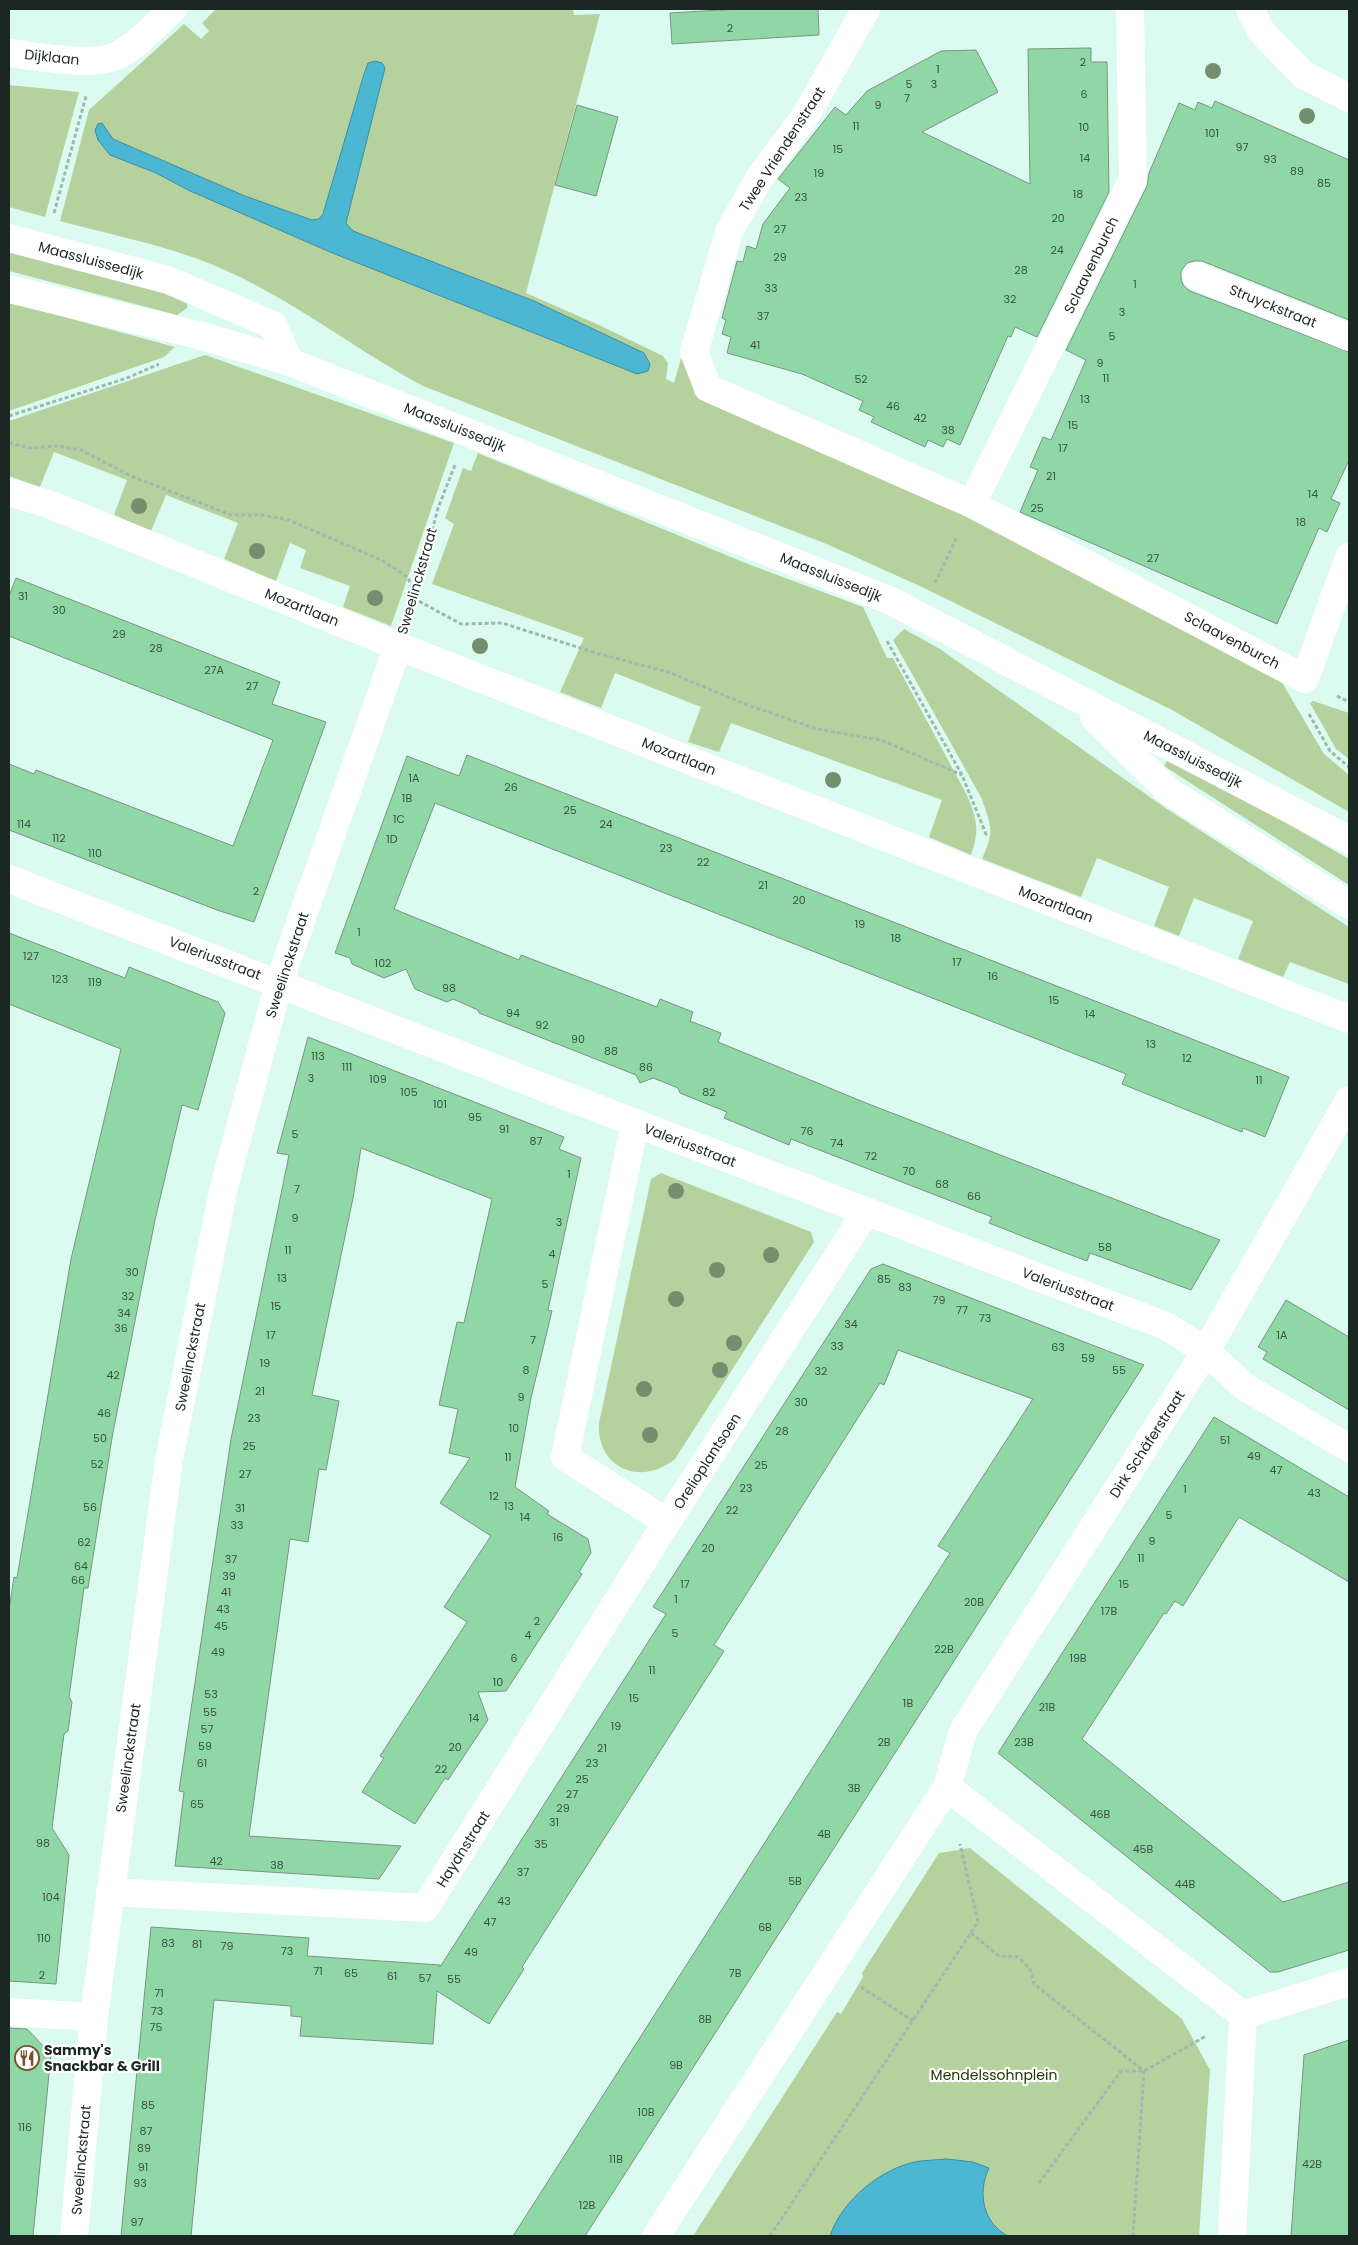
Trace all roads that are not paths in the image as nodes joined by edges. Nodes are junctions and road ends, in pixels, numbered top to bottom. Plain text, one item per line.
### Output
1 (173, 9) edge
2 (866, 9) edge
3 (1130, 9) edge
4 (1250, 9) edge
5 (9, 53) edge
6 (1349, 98) edge
7 (9, 238) edge
8 (1196, 276) dead end
9 (9, 289) edge
10 (1349, 337) edge
11 (694, 352) joint
12 (290, 362) junction
13 (9, 492) edge
14 (972, 504) junction
15 (1349, 557) edge
16 (398, 646) junction
17 (1073, 697) junction
18 (1349, 840) edge
19 (9, 879) edge
20 (1349, 905) edge
21 (279, 983) junction
22 (1349, 1019) edge
23 (1349, 1100) edge
24 (635, 1124) junction
25 (866, 1212) junction
26 (1206, 1351) junction
27 (1349, 1448) edge
28 (668, 1522) junction
29 (947, 1787) junction
30 (110, 1892) junction
31 (1349, 1982) edge
32 (9, 2012) edge
33 (1243, 2015) junction
34 (94, 2017) junction
35 (74, 2236) edge
36 (656, 2236) edge
37 (1232, 2236) edge

1 - 5 street, Dijklaan
2 - 11 street, Twee Vriendenstraat
3 - 14 street, Sclaavenburch
4 - 6 street
7 - 12 street, Maassluissedijk
8 - 10 street, Struyckstraat
9 - 12 street, Maassluissedijk
11 - 14 street, Sclaavenburch
12 - 17 street, Maassluissedijk
13 - 16 street, Mozartlaan
14 - 15 street, Sclaavenburch
16 - 21 street, Sweelinckstraat
16 - 22 street, Mozartlaan
17 - 18 street, Maassluissedijk
17 - 20 street
19 - 21 street, Valeriusstraat
21 - 24 street, Valeriusstraat
21 - 30 street, Sweelinckstraat
23 - 26 street, Dirk Schäferstraat
24 - 25 street, Valeriusstraat
24 - 28 street, Orelioplantsoen
25 - 26 street, Valeriusstraat
25 - 28 street, Orelioplantsoen
26 - 27 street, Valeriusstraat
26 - 29 street, Dirk Schäferstraat
28 - 30 street, Haydnstraat
29 - 33 street
29 - 36 street
30 - 34 street, Sweelinckstraat
31 - 33 street
32 - 34 street
33 - 37 street
34 - 35 street, Sweelinckstraat

